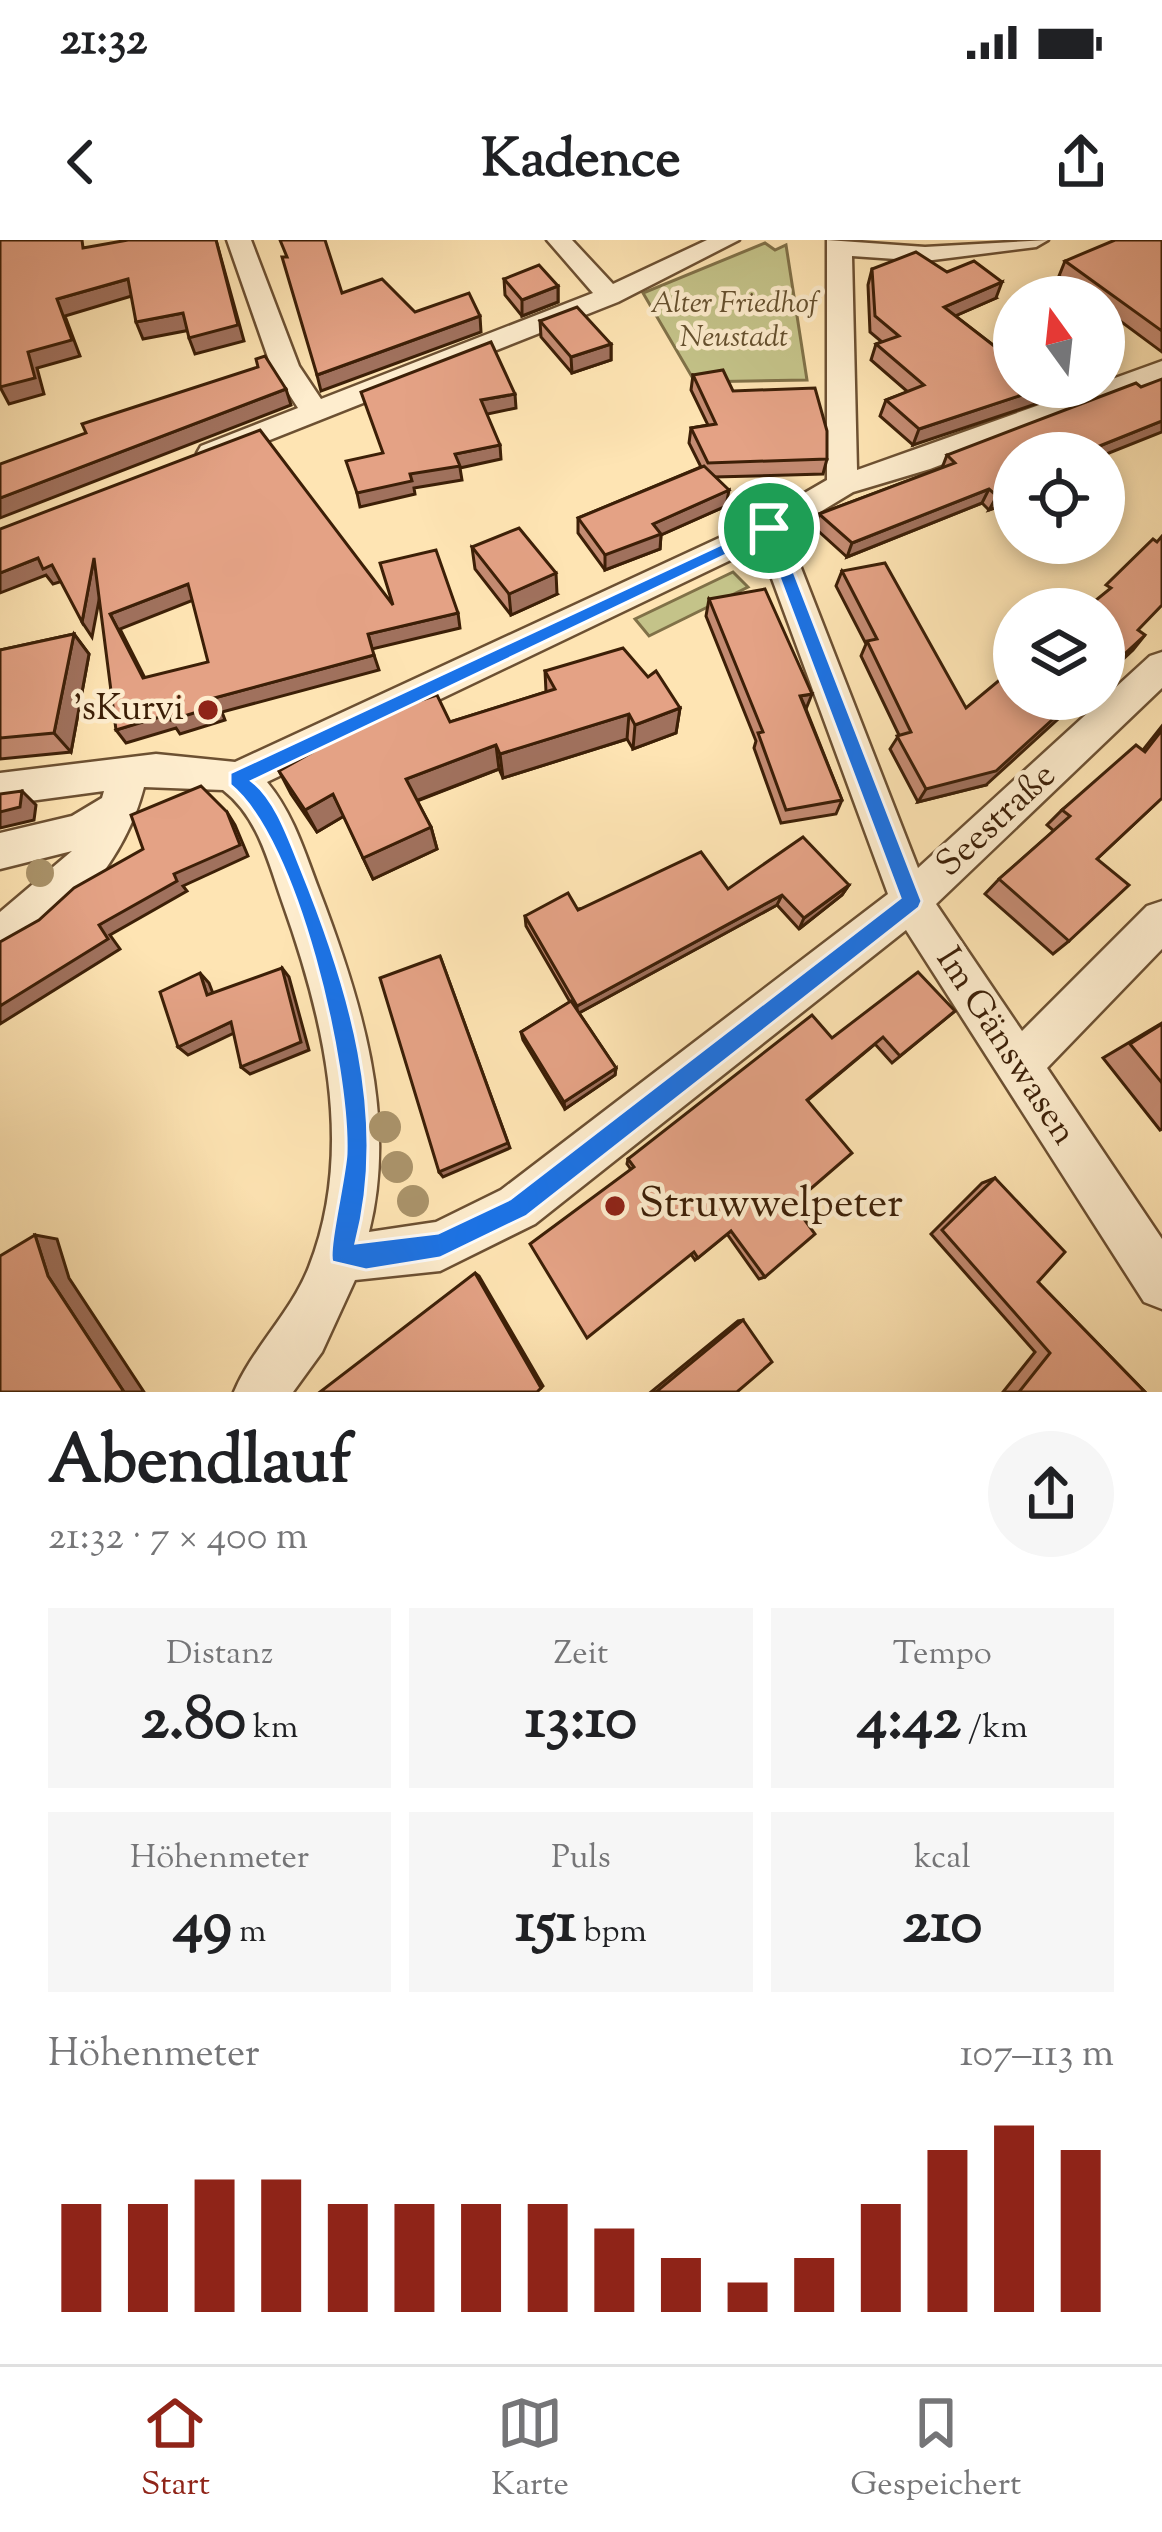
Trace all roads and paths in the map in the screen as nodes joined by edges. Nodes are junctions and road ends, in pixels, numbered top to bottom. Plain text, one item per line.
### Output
1 (239, 240) edge
2 (559, 240) edge
3 (728, 240) edge
4 (1036, 240) edge
5 (840, 244) edge
6 (608, 296) junction
7 (1162, 370) edge
8 (316, 412) junction
9 (172, 469) edge
10 (842, 484) junction
11 (769, 528) junction
12 (1162, 666) edge
13 (237, 779) junction
14 (0, 789) edge
15 (125, 791) junction
16 (0, 851) edge
17 (911, 901) junction
18 (1162, 920) edge
19 (0, 934) edge
20 (1017, 1067) junction
21 (341, 1253) junction
22 (1162, 1284) edge
23 (261, 1392) edge

1 - 8 street
2 - 6 street
3 - 6 street
4 - 5 street
5 - 10 street
6 - 8 street
7 - 10 street
8 - 9 street
10 - 11 street
11 - 13 street
11 - 17 street, Im Gänswasen
12 - 17 street, Seestraße
13 - 15 street
13 - 21 street
14 - 15 street
15 - 16 street
15 - 19 street
17 - 20 street, Im Gänswasen
17 - 21 street, Seestraße
18 - 20 street
20 - 22 street, Im Gänswasen
21 - 23 street

